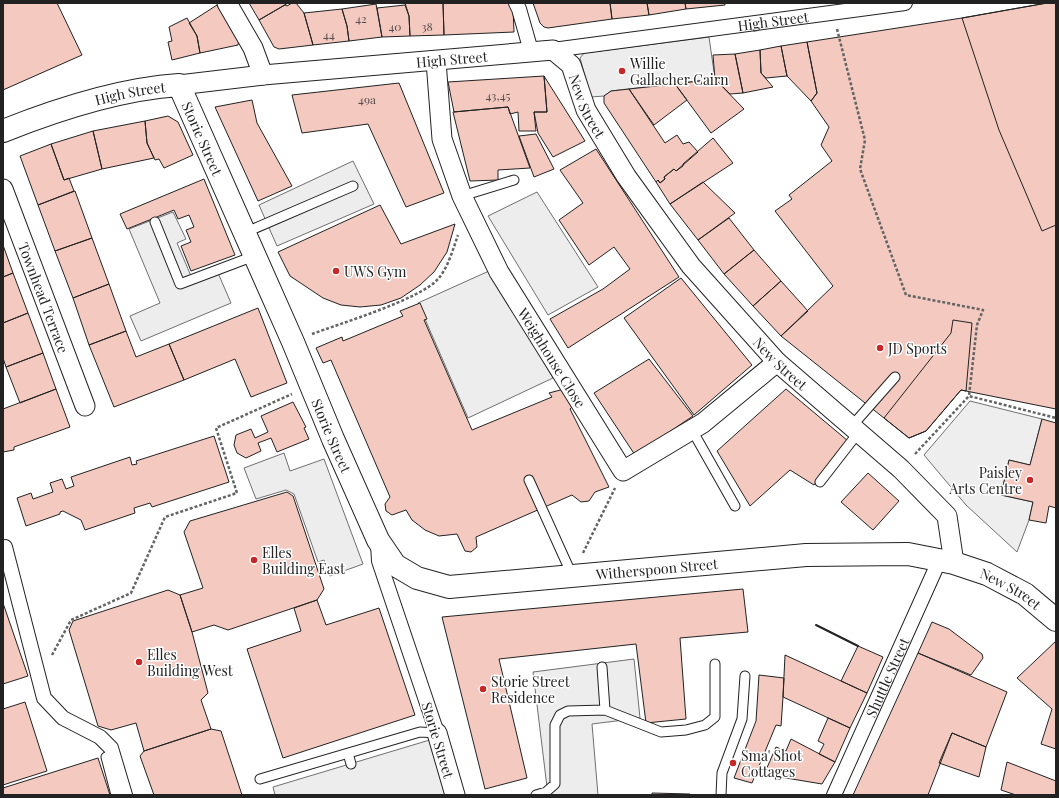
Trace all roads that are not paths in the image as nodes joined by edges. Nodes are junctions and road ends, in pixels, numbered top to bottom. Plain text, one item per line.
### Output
1 (227, 3) edge
2 (516, 3) edge
3 (905, 3) edge
4 (553, 50) junction
5 (531, 51) junction
6 (436, 61) junction
7 (263, 75) junction
8 (179, 85) junction
9 (3, 131) edge
10 (514, 180) dead end
11 (353, 186) dead end
12 (3, 189) edge
13 (465, 203) junction
14 (155, 222) dead end
15 (244, 233) junction
16 (254, 256) junction
17 (777, 362) junction
18 (895, 377) dead end
19 (85, 406) dead end
20 (692, 430) junction
21 (855, 430) junction
22 (529, 480) dead end
23 (820, 482) dead end
24 (735, 506) dead end
25 (378, 540) junction
26 (4, 544) edge
27 (947, 561) junction
28 (572, 575) junction
29 (1056, 620) edge
30 (716, 664) dead end
31 (602, 667) dead end
32 (746, 676) dead end
33 (605, 710) junction
34 (437, 733) junction
35 (348, 753) junction
36 (106, 757) dead end
37 (351, 764) dead end
38 (260, 779) dead end
39 (116, 795) edge
40 (124, 795) edge
41 (455, 795) edge
42 (536, 795) edge
43 (721, 795) edge
44 (834, 795) edge

1 - 7 street
2 - 5 street
3 - 4 street, High Street
4 - 5 street, High Street
4 - 17 street, New Street
5 - 6 street, High Street
6 - 7 street, High Street
6 - 13 street, Weighhouse Close
7 - 8 street, High Street
8 - 9 street, High Street
8 - 15 street, Storie Street
10 - 13 lane
11 - 15 lane
12 - 19 street, Townhead Terrace
13 - 20 street, Weighhouse Close
14 - 16 lane
15 - 16 street, Storie Street
16 - 25 street, Storie Street
17 - 20 street
17 - 21 street, New Street
18 - 21 lane
20 - 24 lane
21 - 23 lane
21 - 27 street, New Street
22 - 28 lane
25 - 28 street, Witherspoon Street
25 - 34 street, Storie Street
26 - 40 street
27 - 28 street, Witherspoon Street
27 - 29 street, New Street
27 - 44 street, Shuttle Street
30 - 33 lane
31 - 33 lane
32 - 43 lane
33 - 42 lane
34 - 35 lane
34 - 41 street, Storie Street
35 - 37 lane
35 - 38 lane
36 - 39 lane

